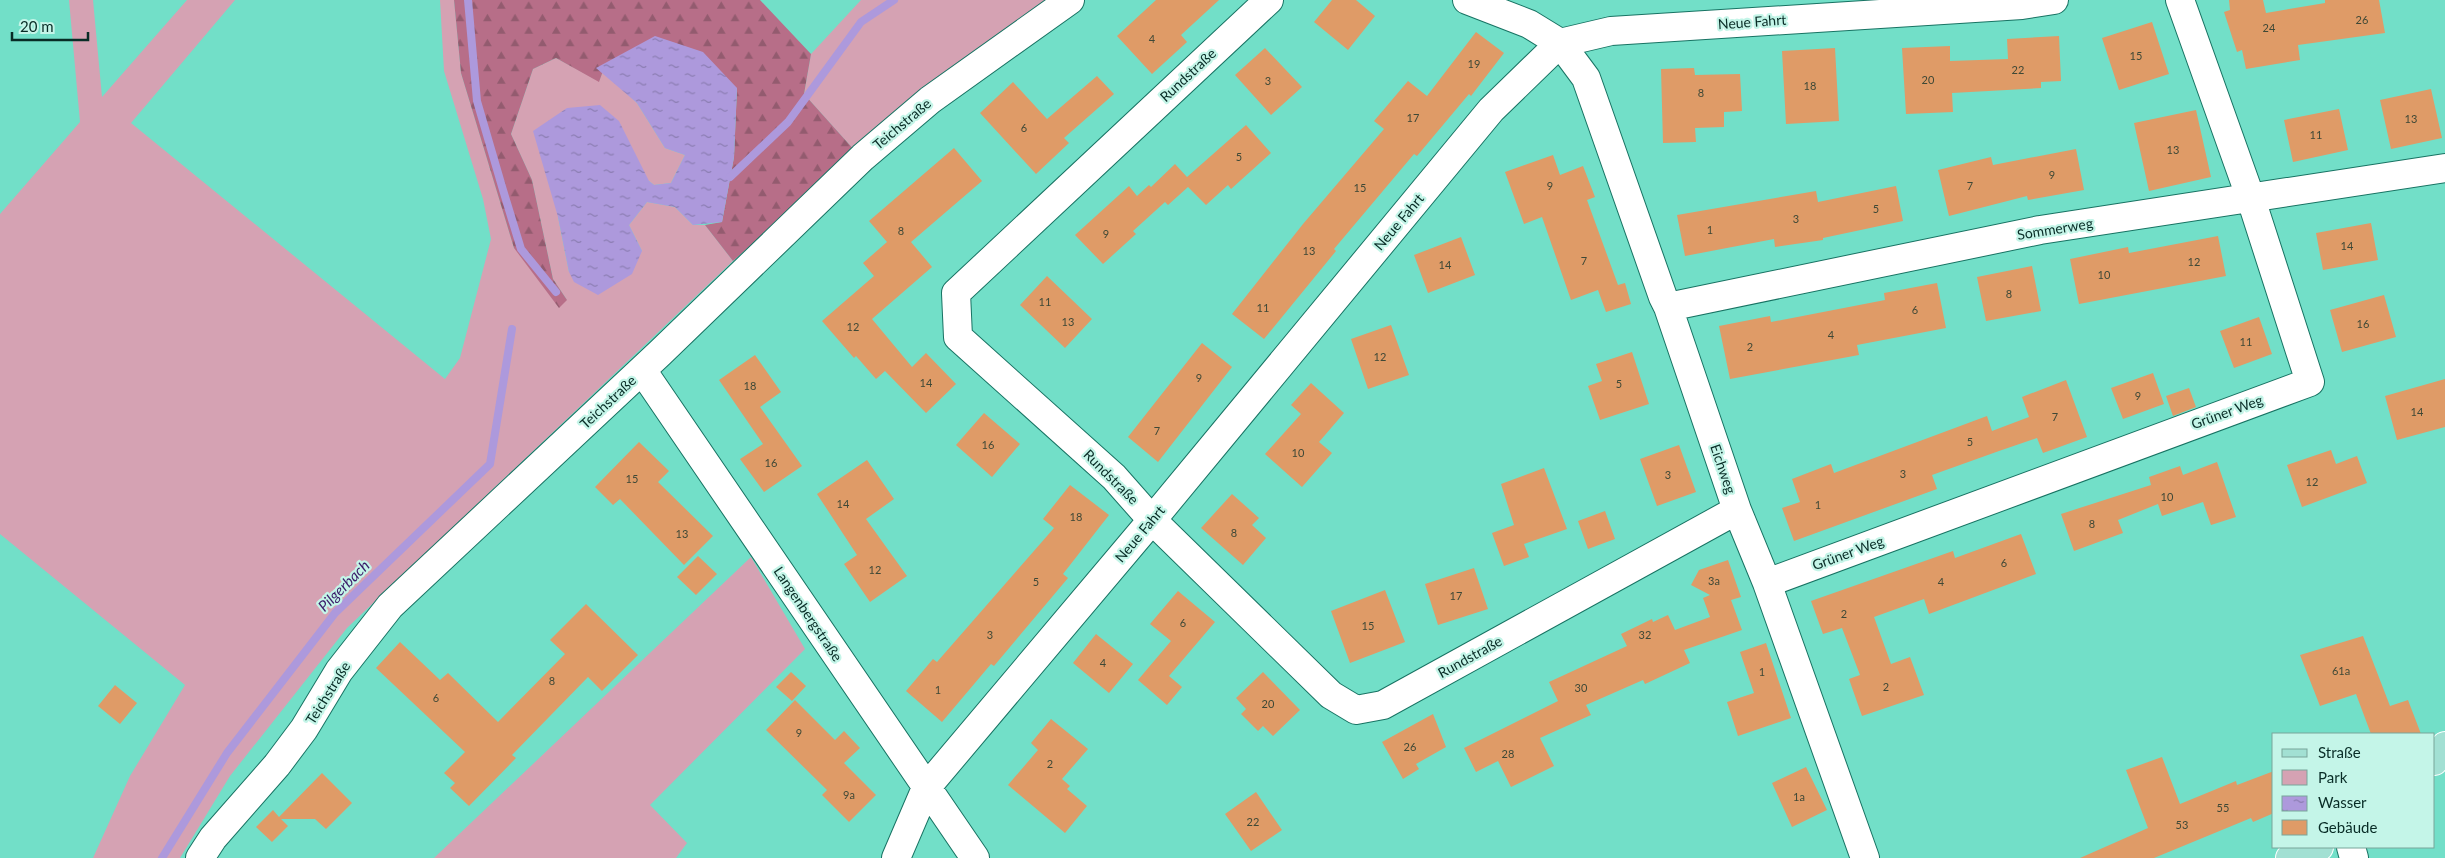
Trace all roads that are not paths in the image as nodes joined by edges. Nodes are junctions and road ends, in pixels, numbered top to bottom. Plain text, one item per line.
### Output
1 (1070, 0) edge
2 (1268, 0) edge
3 (1467, 0) edge
4 (2054, 0) edge
5 (2180, 0) edge
6 (1560, 43) junction
7 (2445, 168) edge
8 (2251, 199) junction
9 (1668, 306) junction
10 (642, 370) junction
11 (1737, 510) junction
12 (1152, 520) junction
13 (1767, 583) junction
14 (2445, 746) edge
15 (2435, 760) edge
16 (926, 788) junction
17 (2316, 848) edge
18 (200, 858) edge
19 (896, 858) edge
20 (975, 858) edge
21 (1866, 858) edge
22 (2290, 858) edge

1 - 10 street, Teichstraße
2 - 12 street, Rundstraße
3 - 6 street
4 - 6 street, Neue Fahrt
5 - 8 street, Grüner Weg
6 - 9 street, Eichweg
6 - 12 street, Neue Fahrt
7 - 8 street, Sommerweg
8 - 9 street, Sommerweg
8 - 13 street, Grüner Weg
9 - 11 street, Eichweg
10 - 16 street, Langenbergstraße
10 - 18 street, Teichstraße
11 - 12 street, Rundstraße
11 - 13 street, Eichweg
12 - 16 street, Neue Fahrt
13 - 21 street, Eichweg
14 - 15 main road
16 - 19 street, Neue Fahrt
16 - 20 street, Langenbergstraße
17 - 22 main road

